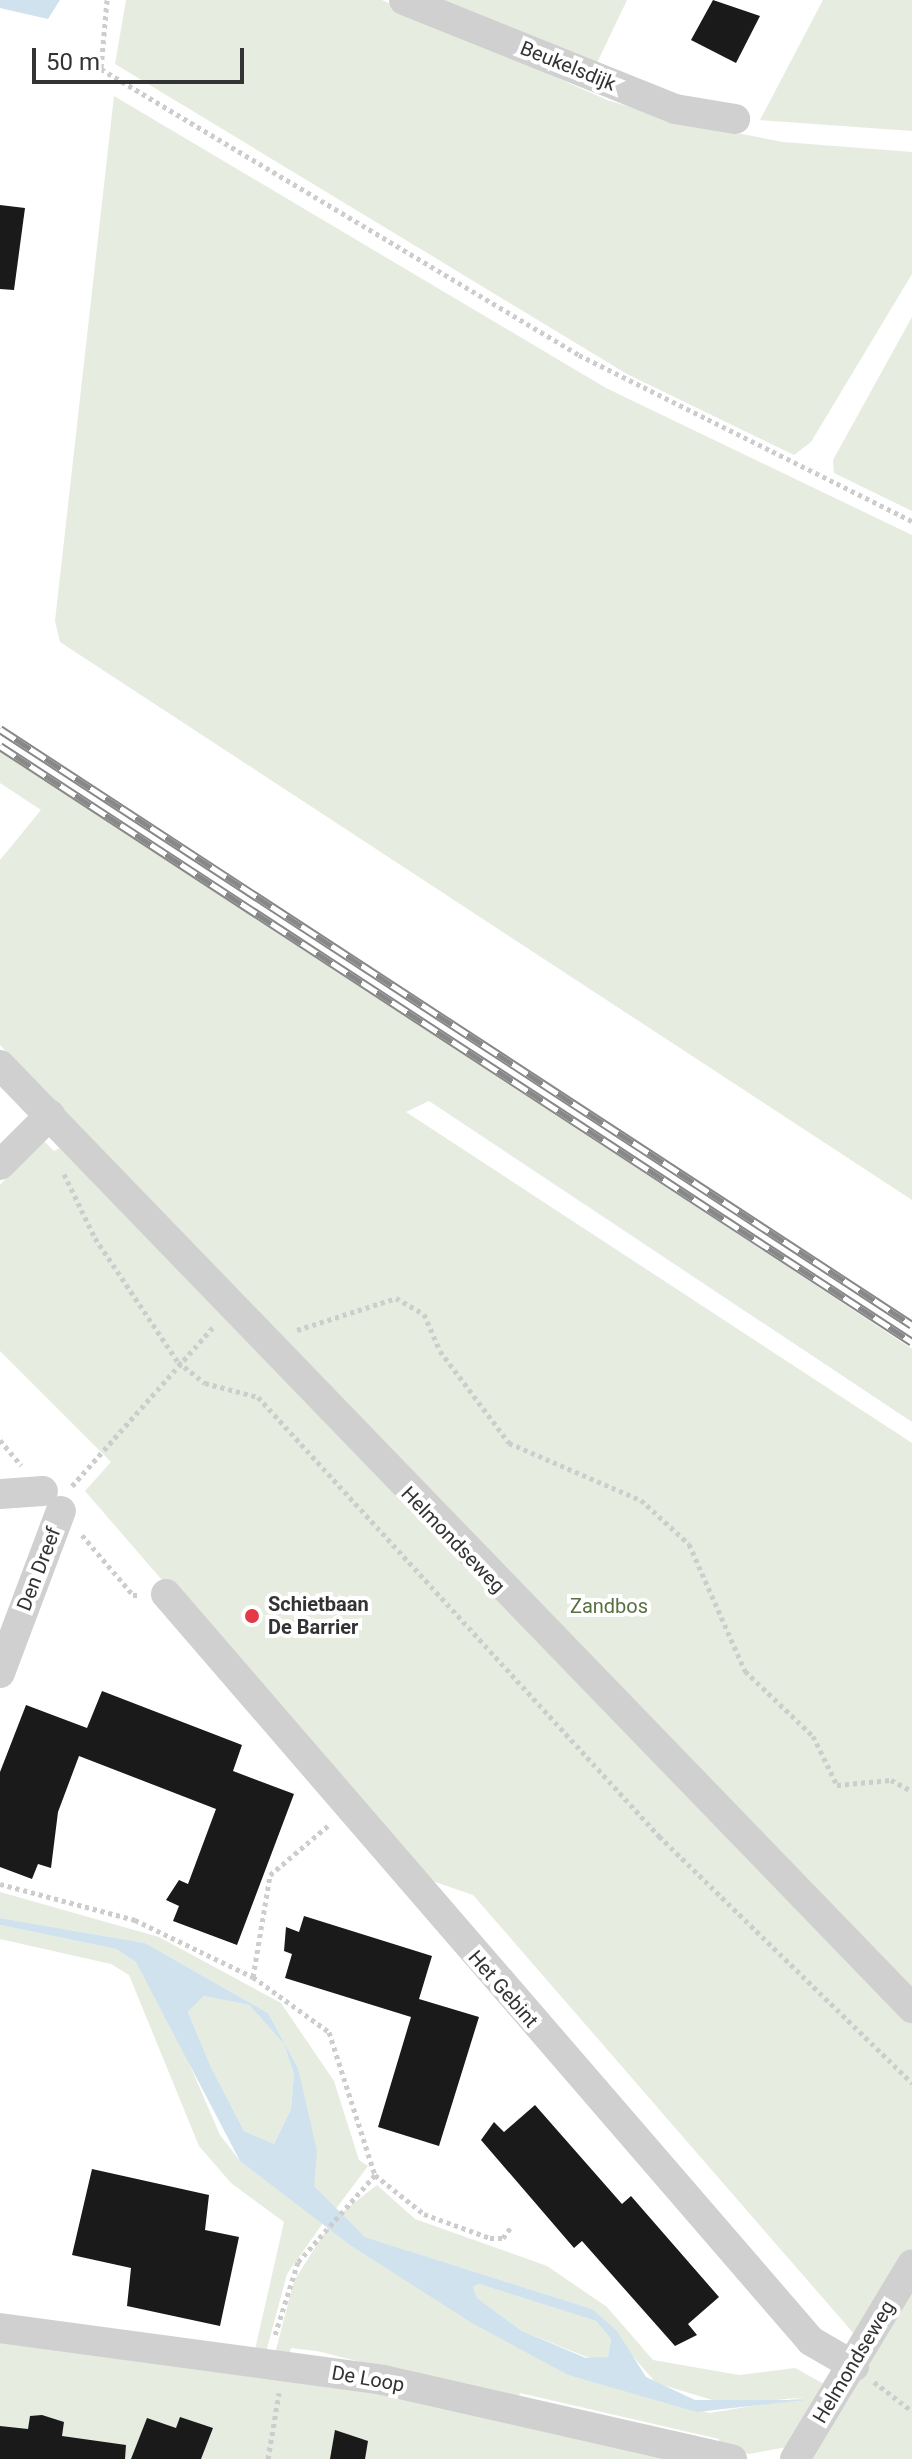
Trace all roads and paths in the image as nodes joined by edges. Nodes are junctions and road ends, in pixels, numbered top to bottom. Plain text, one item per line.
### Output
1 (107, 0) edge
2 (404, 0) edge
3 (735, 119) dead end
4 (912, 521) edge
5 (0, 1065) edge
6 (50, 1115) junction
7 (0, 1165) edge
8 (63, 1168) dead end
9 (232, 1308) junction
10 (260, 1339) junction
11 (178, 1362) junction
12 (0, 1494) edge
13 (59, 1495) junction
14 (166, 1594) dead end
15 (0, 1673) edge
16 (912, 1791) edge
17 (350, 1807) junction
18 (0, 1884) edge
19 (253, 1977) junction
20 (912, 2008) edge
21 (912, 2083) edge
22 (375, 2175) junction
23 (511, 2227) dead end
24 (912, 2264) edge
25 (0, 2328) edge
26 (276, 2364) junction
27 (854, 2366) junction
28 (912, 2411) edge
29 (268, 2459) edge
30 (732, 2459) edge
31 (795, 2459) edge

1 - 4 path
2 - 3 street, Beukelsdijk
5 - 6 street, Helmondseweg
6 - 7 street
6 - 9 street, Helmondseweg
8 - 11 path
9 - 10 street, Helmondseweg
9 - 11 path
10 - 16 path
10 - 20 street, Helmondseweg
11 - 13 path
11 - 21 path
12 - 13 street
13 - 15 street, Den Dreef
14 - 17 street, Het Gebint
17 - 19 path
17 - 27 street, Het Gebint
18 - 19 path
19 - 22 path
22 - 23 path
22 - 26 path
24 - 27 street, Helmondseweg
25 - 26 street, De Loop
26 - 29 path
26 - 30 street, De Loop
27 - 28 path
27 - 31 street, Helmondseweg

